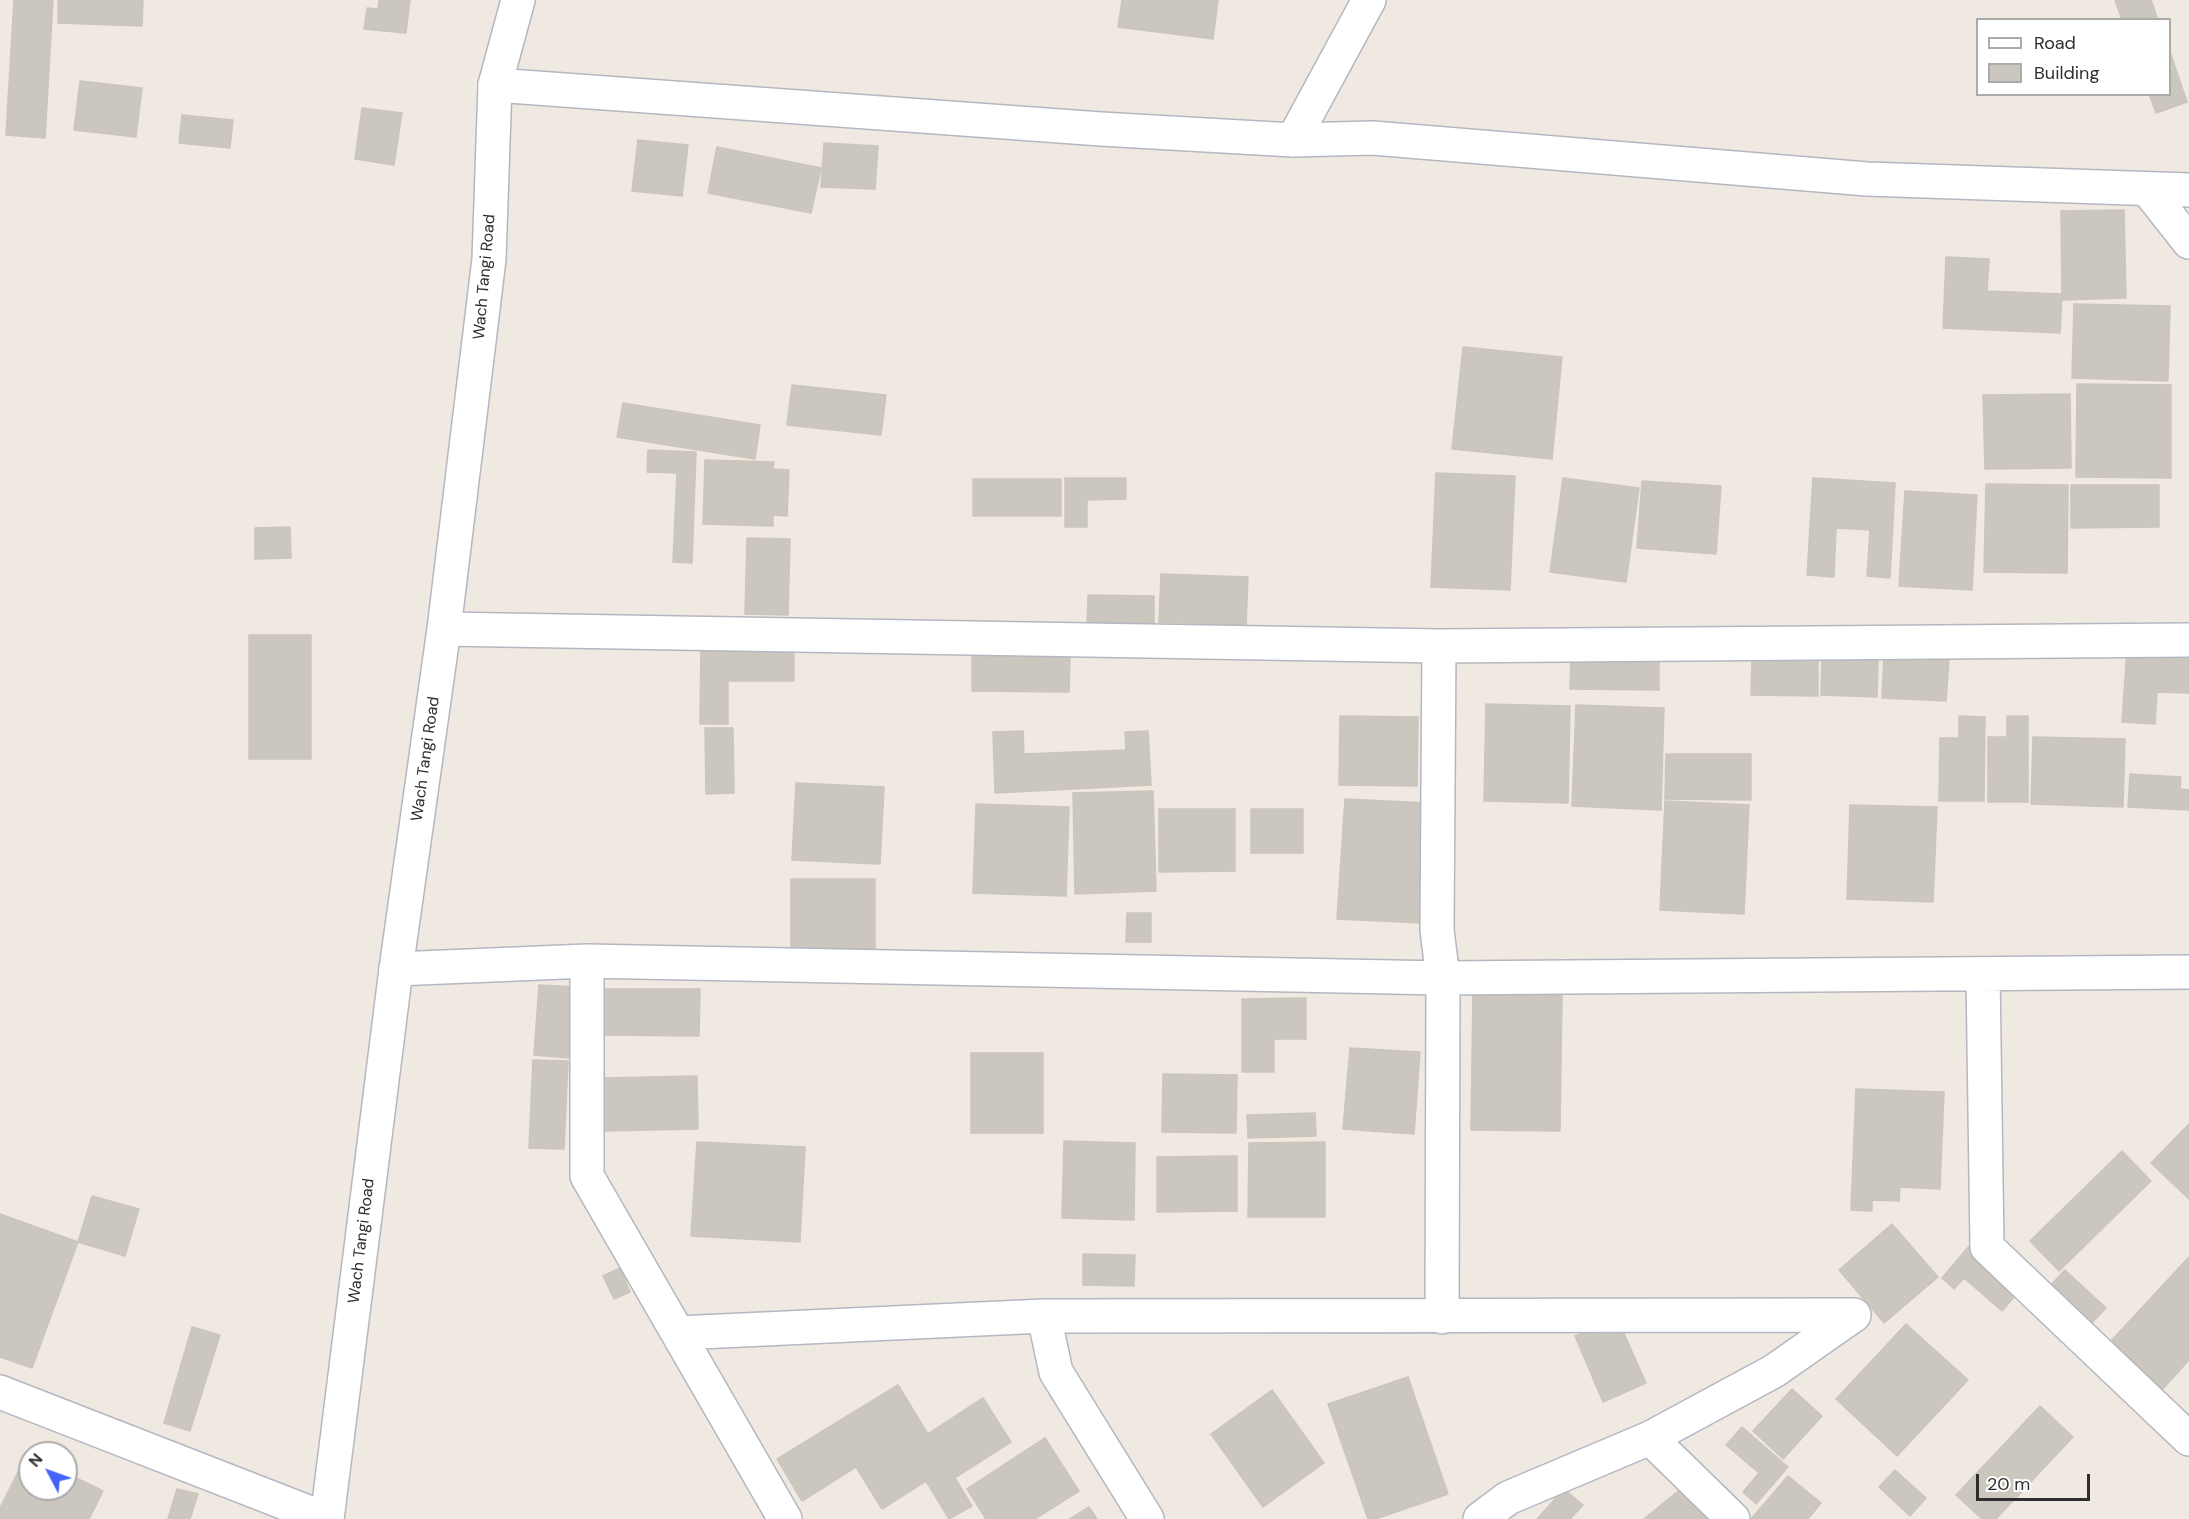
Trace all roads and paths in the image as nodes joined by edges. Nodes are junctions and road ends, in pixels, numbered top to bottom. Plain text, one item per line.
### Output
1 (518, 0) edge
2 (1370, 0) edge
3 (495, 85) junction
4 (1293, 140) junction
5 (2148, 190) junction
6 (2189, 190) edge
7 (2189, 242) edge
8 (444, 629) junction
9 (2189, 640) edge
10 (1439, 646) junction
11 (586, 961) junction
12 (396, 969) junction
13 (2189, 972) edge
14 (1983, 974) junction
15 (1443, 978) junction
16 (1044, 1316) junction
17 (1442, 1317) junction
18 (678, 1333) junction
19 (0, 1392) edge
20 (1650, 1438) junction
21 (2189, 1439) edge
22 (326, 1519) edge
23 (785, 1519) edge
24 (1147, 1519) edge
25 (1480, 1519) edge
26 (1733, 1519) edge

1 - 3 street, Wach Tangi Road
2 - 4 street
3 - 4 street
3 - 8 street, Wach Tangi Road
4 - 5 street
5 - 6 street
5 - 7 street
8 - 10 street
8 - 12 street, Wach Tangi Road
9 - 10 street
10 - 15 street
11 - 12 street
11 - 15 street
11 - 18 street
12 - 22 street, Wach Tangi Road
13 - 14 street
14 - 15 street
14 - 21 street
15 - 17 street
16 - 17 street
16 - 18 street
16 - 24 street
17 - 20 street
18 - 23 street
19 - 22 street
20 - 25 street
20 - 26 street

